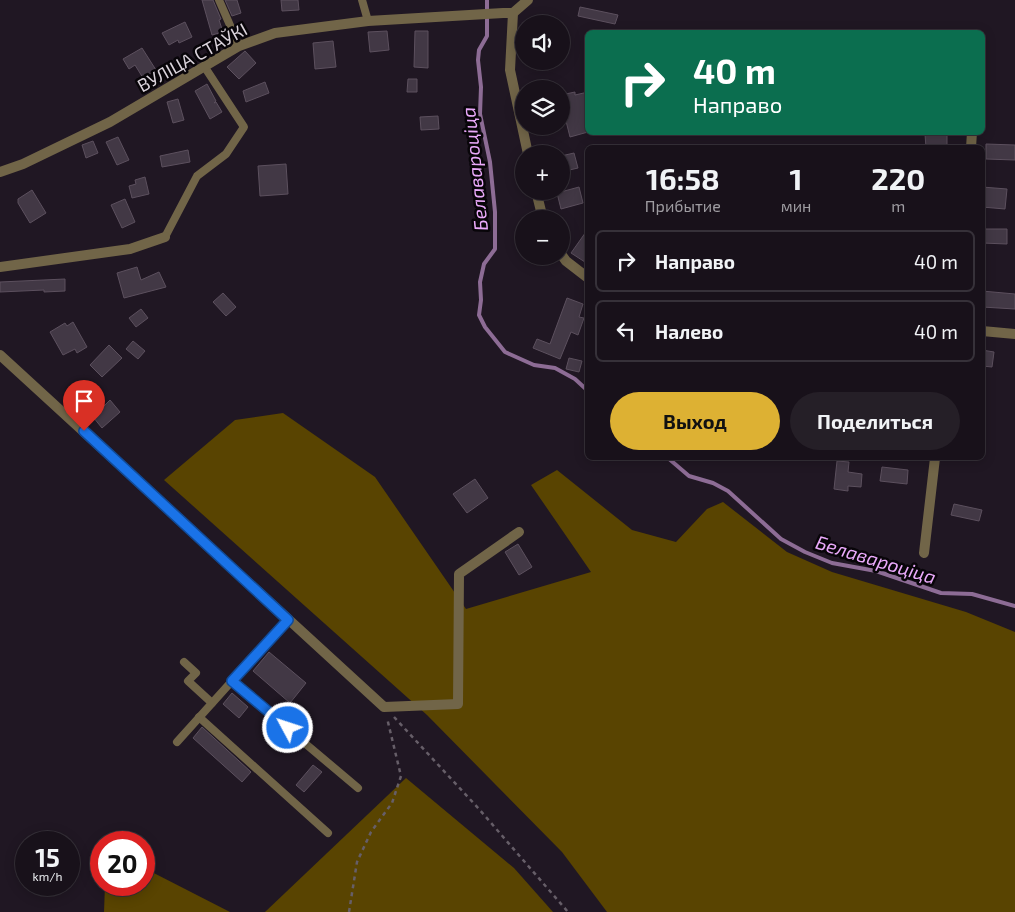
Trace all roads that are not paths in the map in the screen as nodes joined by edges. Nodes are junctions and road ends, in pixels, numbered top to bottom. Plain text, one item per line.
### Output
1 (219, 0) edge
2 (362, 0) edge
3 (528, 0) edge
4 (508, 13) junction
5 (368, 21) junction
6 (239, 46) junction
7 (204, 66) junction
8 (526, 145) edge
9 (0, 172) edge
10 (164, 237) joint
11 (570, 264) edge
12 (0, 267) edge
13 (585, 276) edge
14 (985, 331) edge
15 (1015, 334) edge
16 (0, 355) edge
17 (935, 460) edge
18 (519, 532) dead end
19 (924, 553) dead end
20 (288, 620) junction
21 (184, 662) dead end
22 (232, 681) junction
23 (212, 703) junction
24 (199, 717) junction
25 (177, 742) dead end
26 (358, 788) dead end
27 (328, 833) dead end

1 - 6 lane
2 - 5 lane
3 - 4 street
4 - 5 street, ВУЛІЦА СТАЎКІ
4 - 8 street
5 - 6 street, ВУЛІЦА СТАЎКІ
6 - 7 street, ВУЛІЦА СТАЎКІ
7 - 9 street, ВУЛІЦА СТАЎКІ
7 - 10 lane
10 - 12 street
11 - 13 street
14 - 15 street
16 - 20 street
17 - 19 street
18 - 20 street
20 - 22 lane
21 - 23 lane
22 - 23 lane
22 - 26 lane
23 - 24 lane
24 - 25 lane
24 - 27 lane

